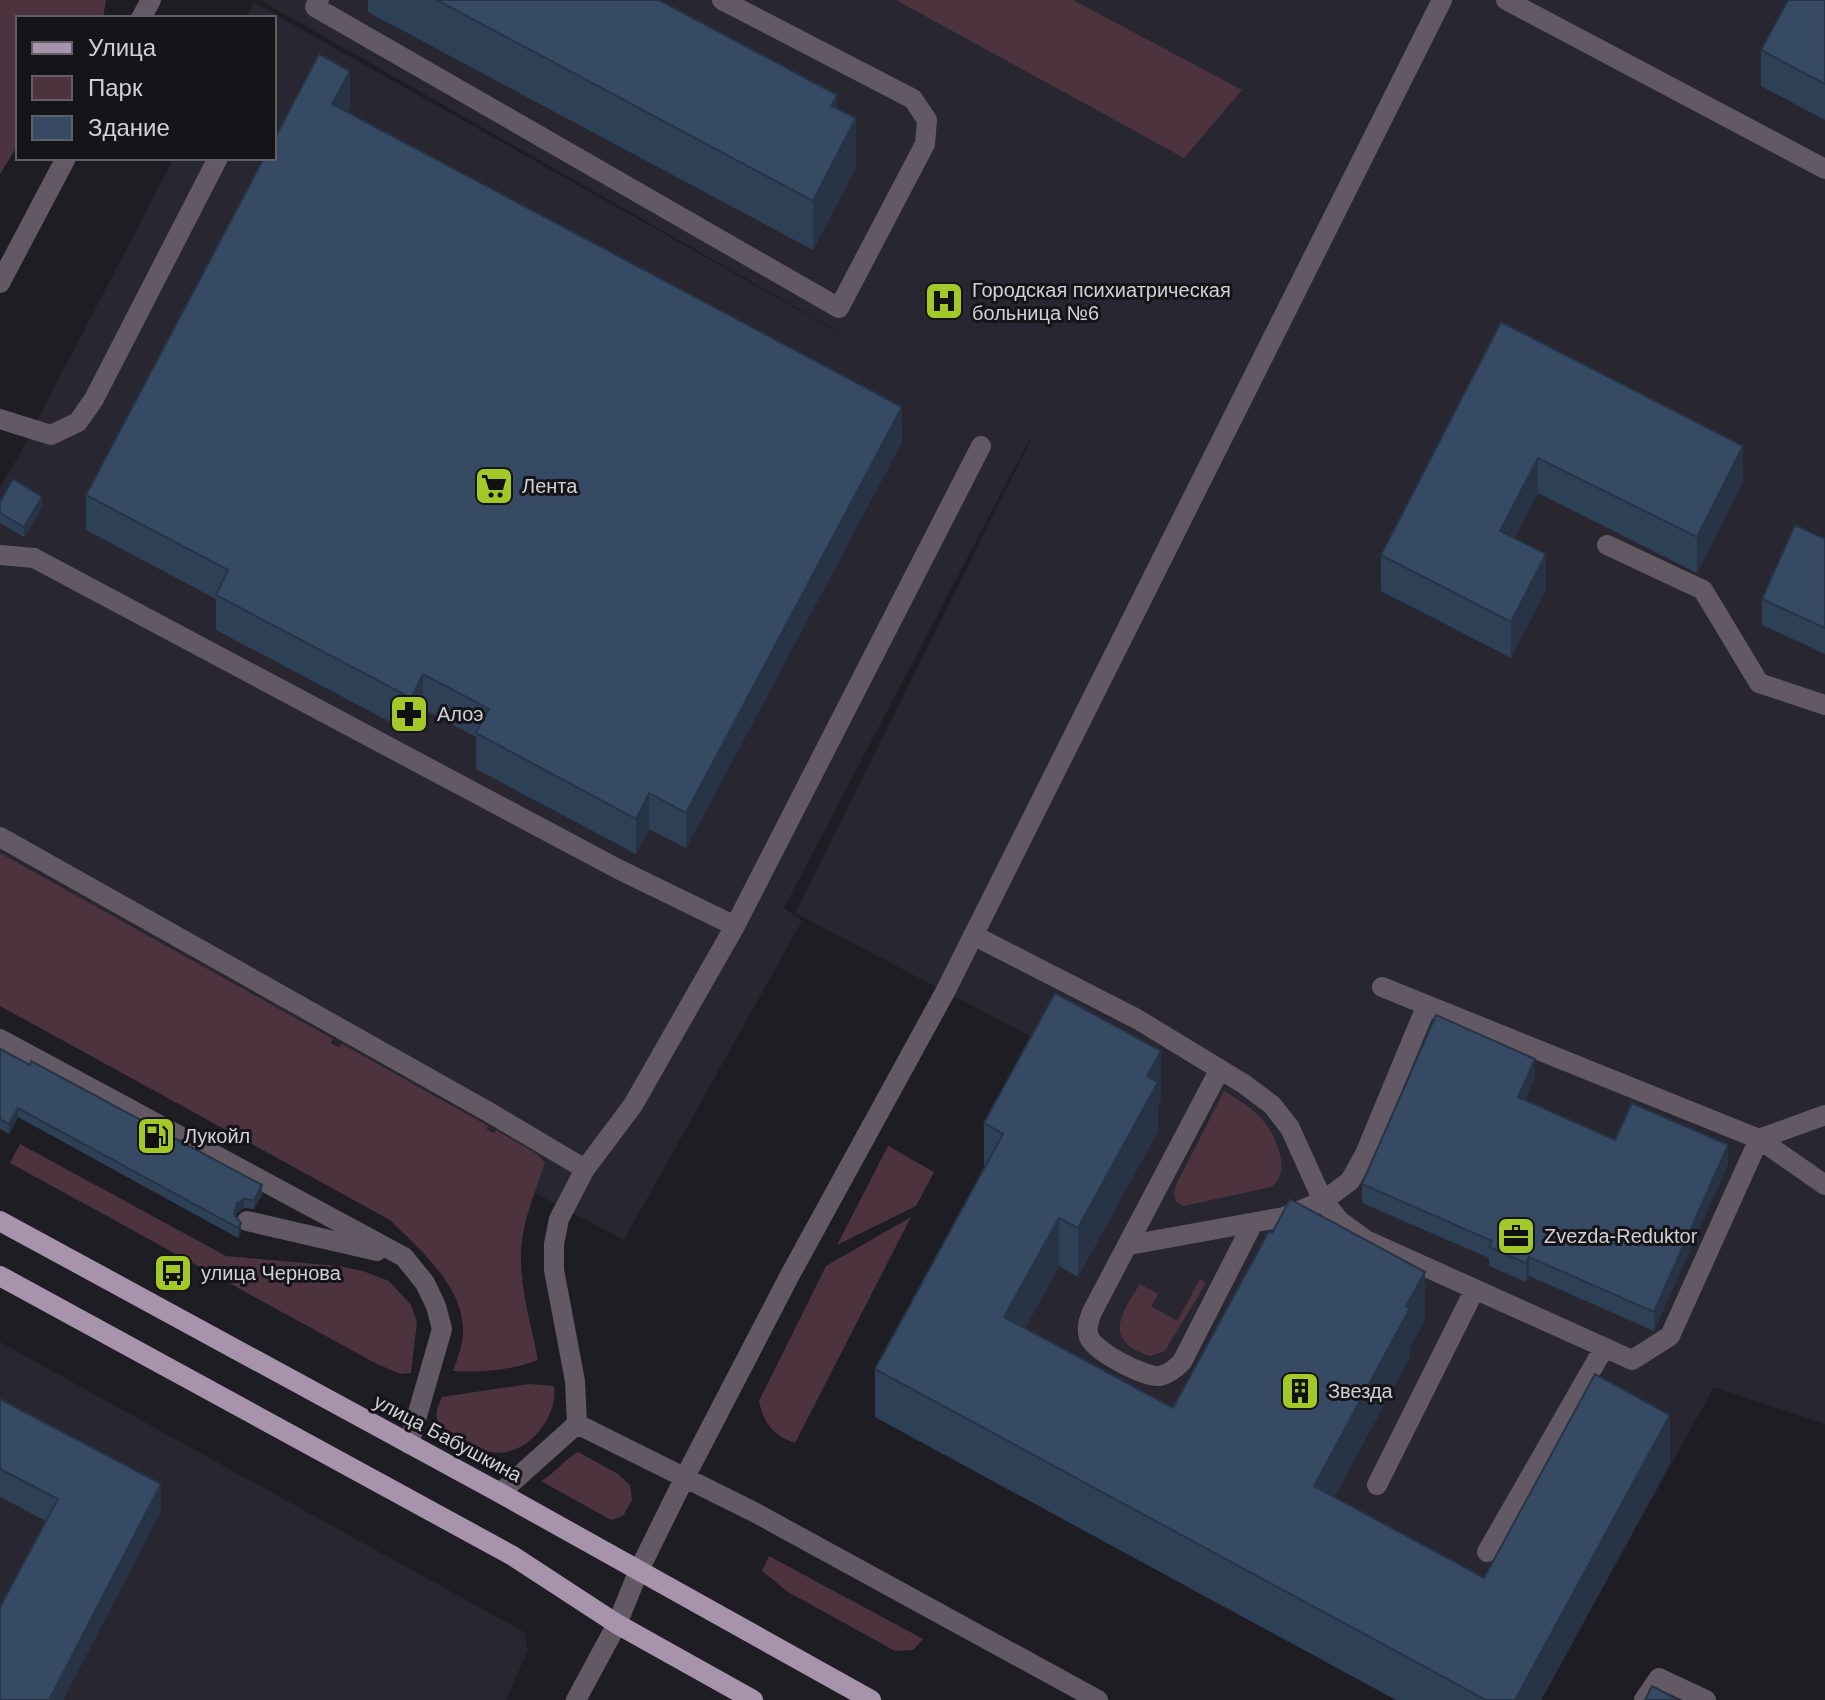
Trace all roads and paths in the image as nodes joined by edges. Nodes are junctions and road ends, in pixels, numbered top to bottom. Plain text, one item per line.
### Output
1 (319, 0) edge
2 (722, 0) edge
3 (1442, 0) edge
4 (1506, 0) edge
5 (65, 160) edge
6 (217, 160) edge
7 (1825, 169) edge
8 (0, 283) edge
9 (0, 419) edge
10 (981, 446) dead end
11 (1607, 545) dead end
12 (0, 555) edge
13 (1825, 705) edge
14 (0, 837) edge
15 (735, 926) junction
16 (973, 935) junction
17 (1382, 987) dead end
18 (1426, 1007) junction
19 (0, 1039) edge
20 (1220, 1069) junction
21 (1825, 1115) edge
22 (1759, 1139) junction
23 (585, 1169) junction
24 (1825, 1185) edge
25 (1323, 1201) junction
26 (0, 1221) edge
27 (247, 1221) dead end
28 (1253, 1223) junction
29 (1129, 1245) junction
30 (404, 1257) junction
31 (0, 1276) edge
32 (1475, 1289) junction
33 (1604, 1348) junction
34 (577, 1424) junction
35 (409, 1444) junction
36 (684, 1479) junction
37 (1377, 1485) dead end
38 (500, 1493) junction
39 (1487, 1552) dead end
40 (639, 1570) junction
41 (617, 1624) junction
42 (576, 1700) edge
43 (753, 1700) edge
44 (871, 1700) edge
45 (1098, 1700) edge
46 (1644, 1700) edge
47 (1706, 1700) edge

1 - 2 street
3 - 16 street
4 - 7 street
5 - 8 street
6 - 9 street
10 - 15 street
11 - 13 street
12 - 15 street
14 - 23 street
15 - 23 street
16 - 20 street
16 - 36 street
17 - 18 street
18 - 22 street
18 - 25 street
19 - 30 street
20 - 25 street
20 - 29 street
21 - 22 street
22 - 24 street
22 - 33 street
23 - 34 street
25 - 28 street
25 - 32 street
26 - 35 main road, улица Бабушкина
27 - 30 street
28 - 29 street
28 - 29 street
30 - 35 street
31 - 41 main road
32 - 33 street
32 - 37 street
33 - 39 street
34 - 36 street
34 - 38 street
35 - 38 main road, улица Бабушкина
36 - 40 street
36 - 45 street
38 - 40 main road, улица Бабушкина
40 - 41 street
40 - 44 main road, улица Бабушкина
41 - 42 street
41 - 43 main road
46 - 47 street

